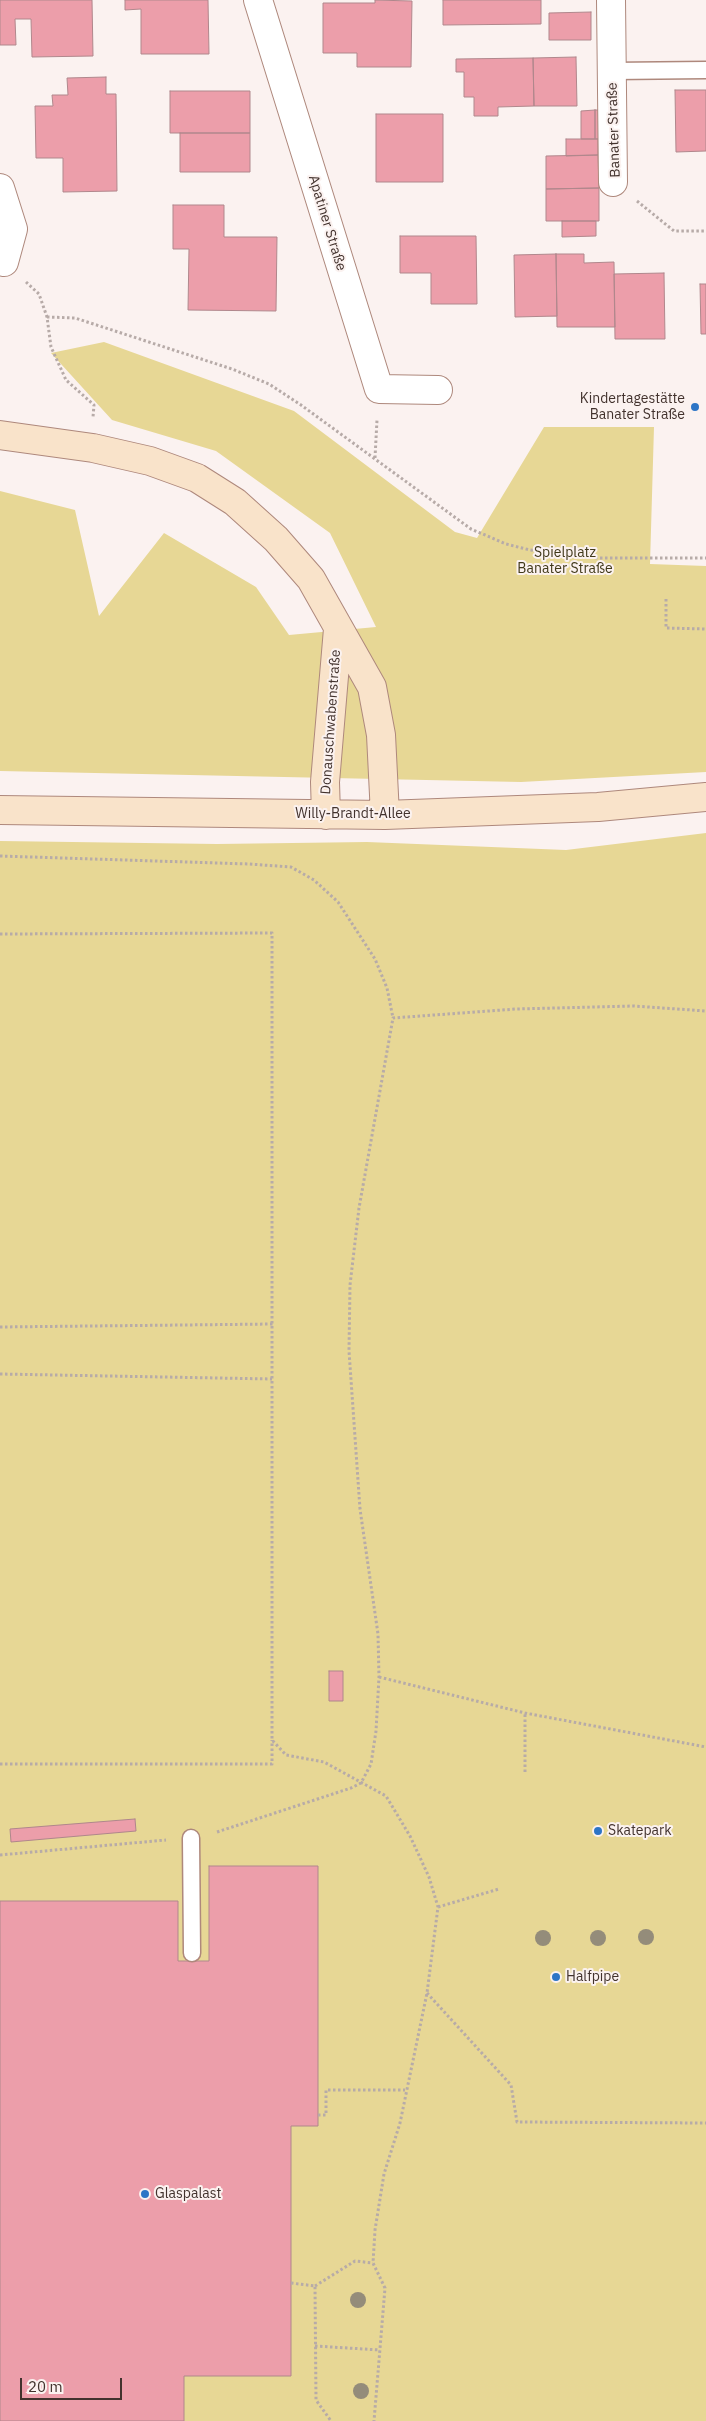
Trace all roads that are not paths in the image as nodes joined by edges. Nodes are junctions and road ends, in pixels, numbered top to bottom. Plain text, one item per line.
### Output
1 (258, 0) edge
2 (611, 0) edge
3 (706, 70) edge
4 (612, 71) junction
5 (613, 182) road end
6 (0, 188) edge
7 (4, 262) road end
8 (438, 390) dead end
9 (0, 435) edge
10 (338, 630) junction
11 (706, 797) edge
12 (0, 810) edge
13 (326, 815) junction
14 (385, 815) junction
15 (191, 1838) road end
16 (192, 1953) dead end

1 - 8 street, Apatiner Straße
2 - 4 street, Banater Straße
3 - 4 lane
4 - 5 street, Banater Straße
6 - 7 street
9 - 10 street, Donauschwabenstraße
10 - 13 street, Donauschwabenstraße
10 - 14 street, Donauschwabenstraße
11 - 14 street, Willy-Brandt-Allee
12 - 13 street, Willy-Brandt-Allee
13 - 14 street, Willy-Brandt-Allee
15 - 16 lane

